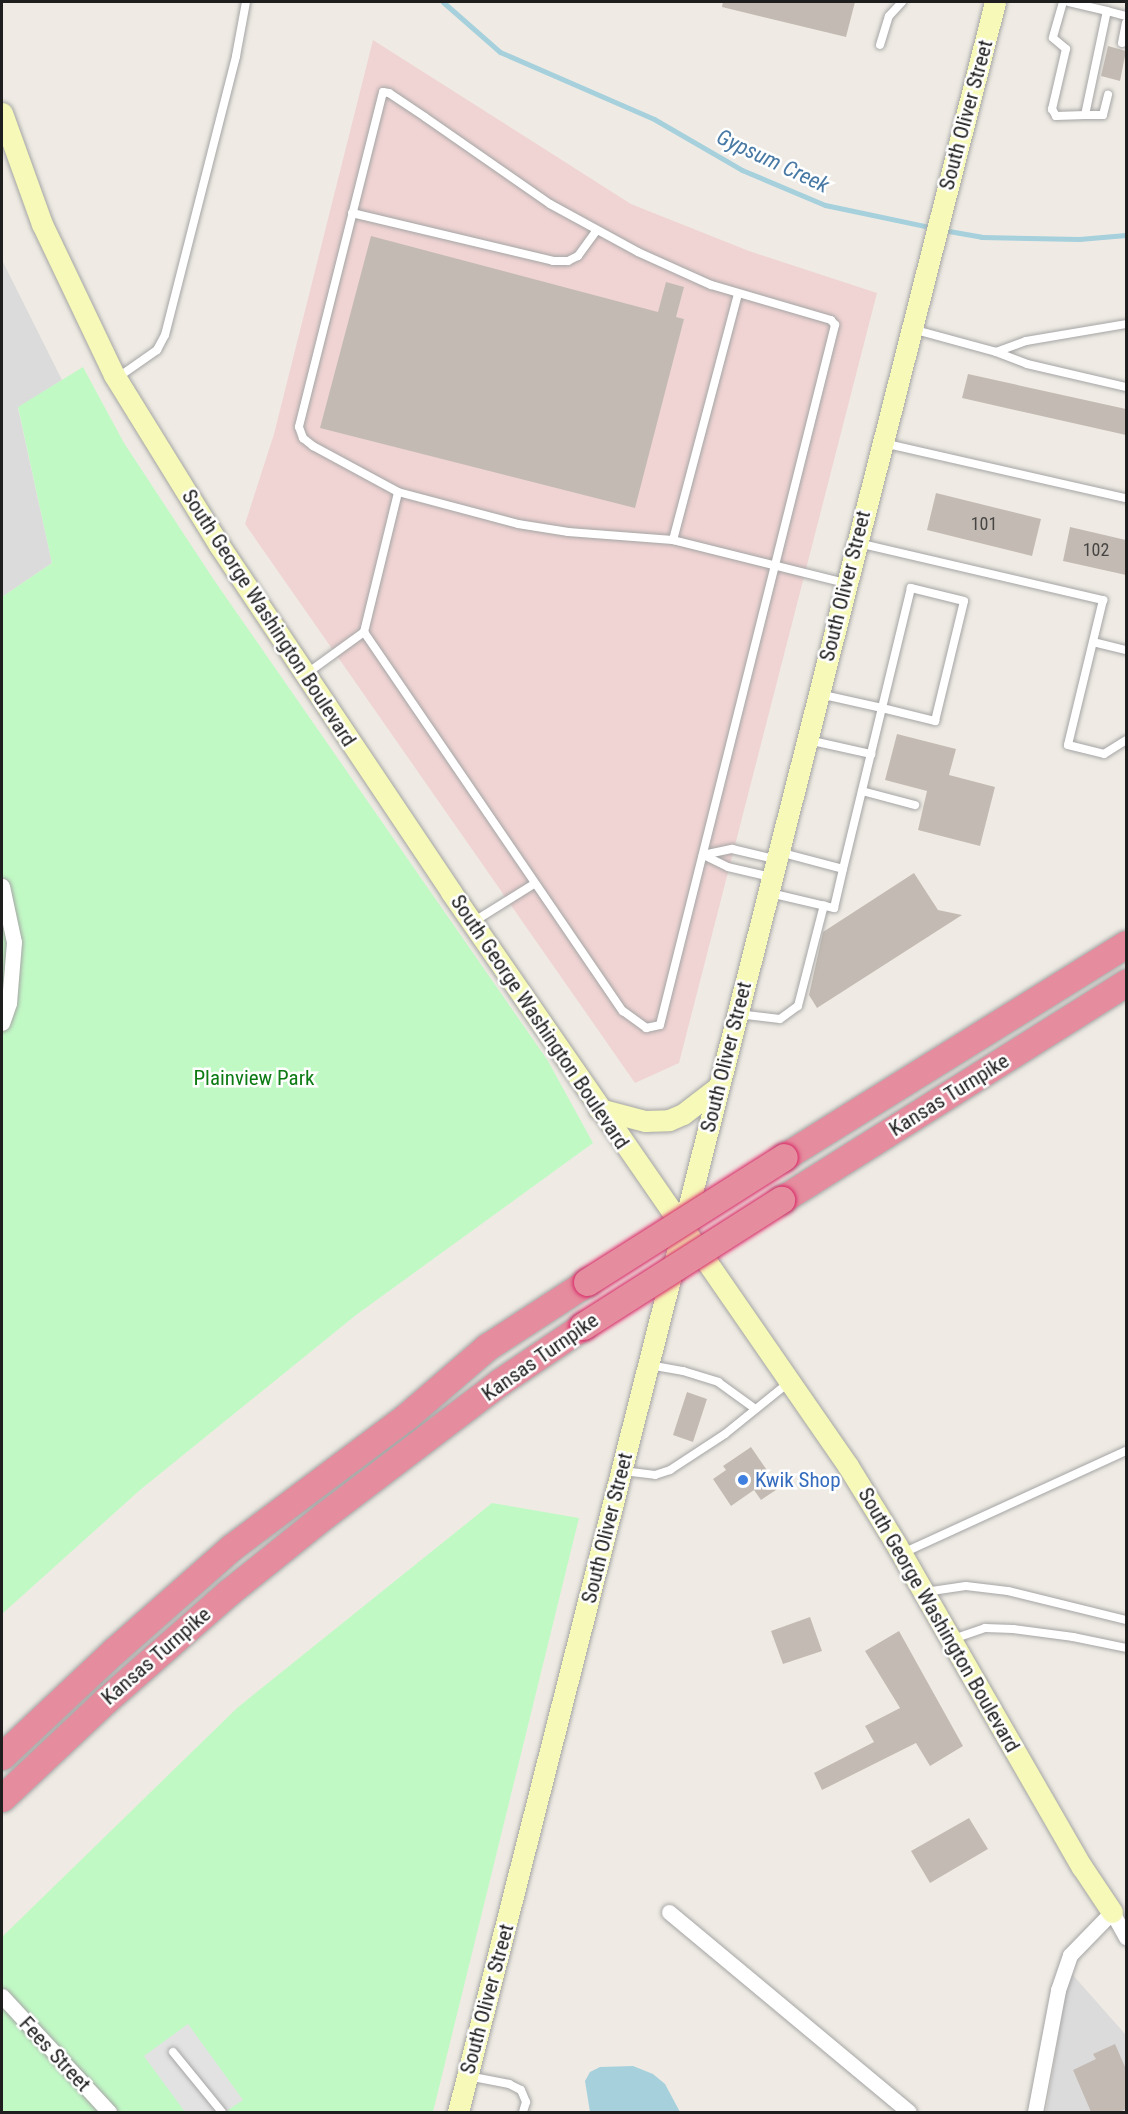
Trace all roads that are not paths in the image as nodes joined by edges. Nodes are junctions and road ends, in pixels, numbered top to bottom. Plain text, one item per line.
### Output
1 (246, 2) edge
2 (902, 2) edge
3 (993, 2) edge
4 (1063, 2) edge
5 (1069, 2) edge
6 (1107, 11) junction
7 (1126, 16) edge
8 (1126, 22) edge
9 (1122, 43) dead end
10 (880, 45) dead end
11 (1108, 95) dead end
12 (2, 113) edge
13 (1085, 115) junction
14 (4, 141) edge
15 (352, 213) junction
16 (597, 230) junction
17 (738, 294) junction
18 (1126, 324) edge
19 (911, 329) junction
20 (996, 351) junction
21 (116, 378) junction
22 (1126, 387) edge
23 (882, 442) junction
24 (398, 492) junction
25 (1126, 498) edge
26 (673, 540) junction
27 (856, 542) junction
28 (775, 565) junction
29 (846, 583) junction
30 (364, 632) junction
31 (1093, 642) junction
32 (1126, 650) edge
33 (305, 675) junction
34 (818, 693) junction
35 (882, 708) junction
36 (806, 740) junction
37 (1126, 740) edge
38 (871, 754) junction
39 (862, 791) junction
40 (915, 805) dead end
41 (703, 855) junction
42 (843, 869) junction
43 (773, 870) junction
44 (534, 884) junction
45 (2, 886) edge
46 (824, 905) junction
47 (472, 923) junction
48 (1126, 944) edge
49 (1126, 983) edge
50 (736, 1014) junction
51 (2, 1023) edge
52 (717, 1088) junction
53 (599, 1109) junction
54 (683, 1227) junction
55 (647, 1365) junction
56 (790, 1381) junction
57 (754, 1408) junction
58 (1126, 1451) edge
59 (621, 1471) junction
60 (901, 1554) junction
61 (924, 1592) junction
62 (1126, 1620) edge
63 (951, 1639) junction
64 (1126, 1648) edge
65 (2, 1755) edge
66 (2, 1798) edge
67 (669, 1912) dead end
68 (1119, 1917) edge
69 (1126, 1937) edge
70 (2, 1996) edge
71 (173, 2052) dead end
72 (467, 2076) junction
73 (109, 2112) edge
74 (222, 2112) edge
75 (458, 2112) edge
76 (524, 2112) edge
77 (909, 2112) edge
78 (1036, 2112) edge

1 - 21 lane
2 - 10 lane
3 - 19 street, South Oliver Street
4 - 13 lane
5 - 6 lane
6 - 7 lane
6 - 13 lane
8 - 9 lane
11 - 13 lane
12 - 14 street, South George Washington Boulevard
14 - 21 street, South George Washington Boulevard
15 - 16 lane
15 - 16 lane
15 - 24 lane
16 - 17 lane
17 - 26 lane
17 - 28 lane
18 - 20 lane
19 - 20 lane
19 - 23 street, South Oliver Street
20 - 22 lane
21 - 33 street, South George Washington Boulevard
23 - 25 lane
23 - 27 street, South Oliver Street
24 - 26 lane
24 - 30 lane
26 - 28 lane
27 - 29 street, South Oliver Street
27 - 31 lane
28 - 29 lane
28 - 41 lane
29 - 34 street, South Oliver Street
30 - 33 lane
30 - 44 lane
31 - 32 lane
31 - 37 lane
33 - 47 street, South George Washington Boulevard
34 - 35 lane
34 - 36 street, South Oliver Street
35 - 35 lane
35 - 38 lane
36 - 38 lane
36 - 43 street, South Oliver Street
38 - 39 lane
39 - 40 lane
39 - 42 lane
41 - 43 lane
41 - 43 lane
41 - 44 lane
42 - 43 lane
42 - 46 lane
43 - 46 lane
43 - 50 street, South Oliver Street
44 - 47 lane
45 - 51 street
46 - 50 lane
47 - 53 street, South George Washington Boulevard
48 - 65 highway, Kansas Turnpike, bridge
49 - 66 highway, Kansas Turnpike, bridge
50 - 52 street, South Oliver Street
52 - 53 street
52 - 54 street, South Oliver Street
53 - 54 street, South George Washington Boulevard
54 - 55 street, South Oliver Street
54 - 56 street, South George Washington Boulevard
55 - 57 lane
55 - 59 street, South Oliver Street
56 - 57 lane
56 - 60 street, South George Washington Boulevard
57 - 59 lane
58 - 60 lane
59 - 72 street, South Oliver Street
60 - 61 street, South George Washington Boulevard
61 - 62 lane
61 - 63 street, South George Washington Boulevard
63 - 64 lane
63 - 68 street, South George Washington Boulevard
67 - 77 street
68 - 69 street
68 - 78 street
70 - 73 street, Fees Street
71 - 74 lane
72 - 75 street, South Oliver Street
72 - 76 lane

